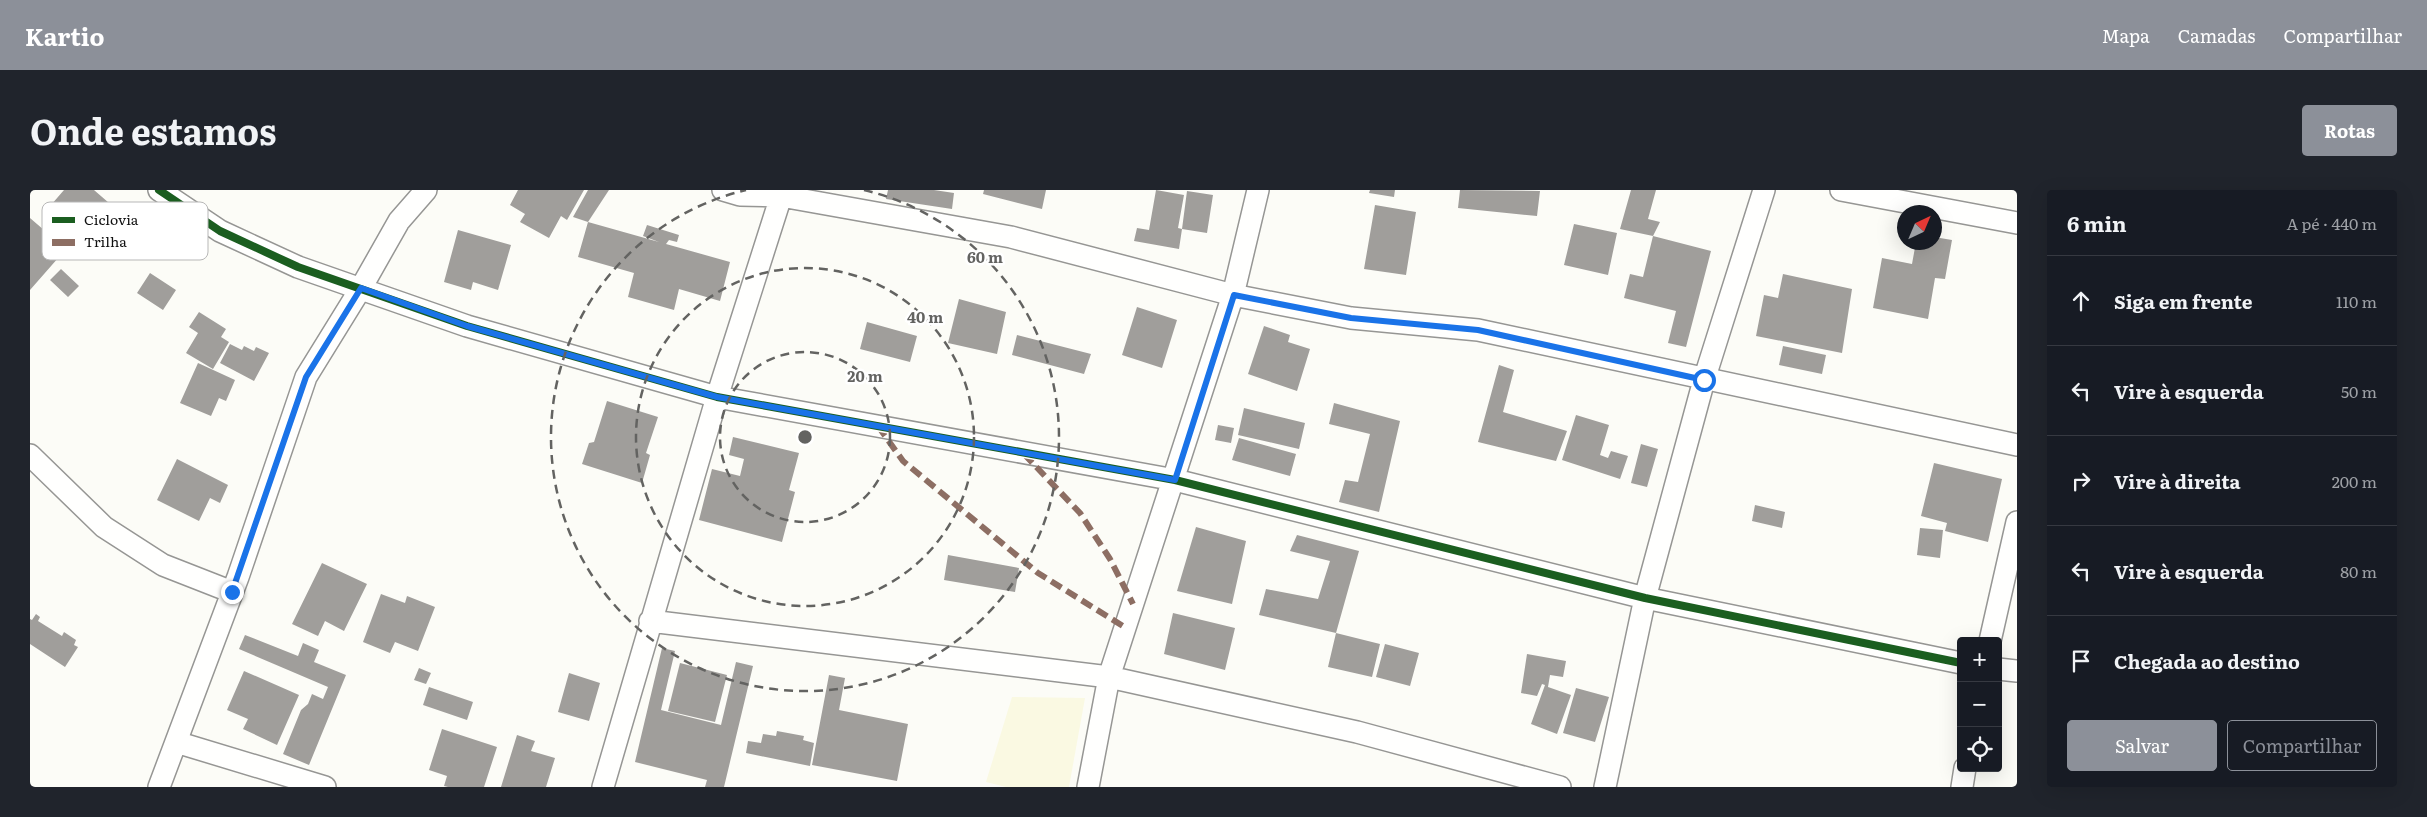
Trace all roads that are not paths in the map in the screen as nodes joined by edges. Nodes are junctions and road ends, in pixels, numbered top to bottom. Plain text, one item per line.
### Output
1 (159, 190) edge
2 (426, 190) edge
3 (723, 190) edge
4 (1258, 190) edge
5 (1764, 190) edge
6 (1841, 190) edge
7 (782, 193) edge
8 (177, 202) edge
9 (2017, 222) edge
10 (208, 223) edge
11 (361, 288) junction
12 (1234, 295) junction
13 (1704, 380) junction
14 (717, 397) junction
15 (2017, 445) edge
16 (30, 455) edge
17 (1175, 480) junction
18 (2017, 522) edge
19 (232, 592) junction
20 (1645, 598) junction
21 (650, 621) junction
22 (1991, 637) edge
23 (1957, 662) edge
24 (2002, 669) edge
25 (2017, 671) edge
26 (1109, 677) junction
27 (176, 742) junction
28 (1965, 772) edge
29 (158, 787) edge
30 (325, 787) edge
31 (603, 787) edge
32 (1088, 787) edge
33 (1560, 787) edge
34 (1605, 787) edge
35 (1962, 787) edge

1 - 8 street
2 - 11 street
3 - 7 street
4 - 12 street
5 - 13 street
6 - 9 street
7 - 12 street
7 - 14 street
10 - 11 street
11 - 14 street
11 - 19 street
12 - 13 street
12 - 17 street
13 - 15 street
13 - 20 street
14 - 17 street
14 - 21 street
16 - 19 street
17 - 20 street
17 - 26 street
18 - 22 street
19 - 27 street
20 - 23 street
20 - 34 street
21 - 26 street
21 - 31 street
24 - 25 street
26 - 32 street
26 - 33 street
27 - 29 street
27 - 30 street
28 - 35 street

